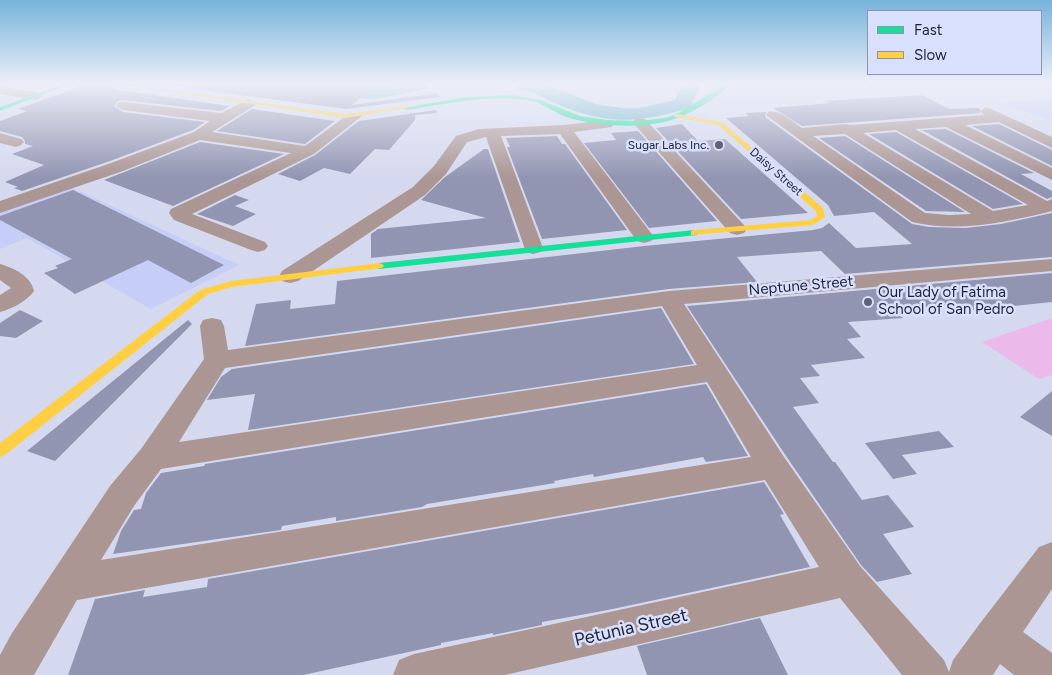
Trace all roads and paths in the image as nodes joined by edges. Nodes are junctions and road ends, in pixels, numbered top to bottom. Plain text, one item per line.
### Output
1 (773, 115) dead end
2 (202, 116) edge
3 (227, 116) edge
4 (333, 116) edge
5 (355, 116) junction
6 (358, 116) edge
7 (570, 116) edge
8 (677, 116) joint
9 (898, 116) edge
10 (905, 116) edge
11 (911, 116) edge
12 (996, 116) edge
13 (223, 118) junction
14 (827, 118) dead end
15 (1002, 118) junction
16 (640, 122) junction
17 (948, 122) junction
18 (607, 124) junction
19 (564, 129) junction
20 (848, 130) junction
21 (492, 132) junction
22 (799, 132) junction
23 (199, 135) junction
24 (0, 138) edge
25 (16, 142) dead end
26 (1052, 143) edge
27 (308, 151) junction
28 (1052, 175) edge
29 (1048, 206) edge
30 (0, 207) edge
31 (990, 217) junction
32 (737, 229) junction
33 (644, 237) junction
34 (258, 246) dead end
35 (534, 248) junction
36 (1052, 265) edge
37 (0, 270) edge
38 (290, 276) junction
39 (669, 298) junction
40 (0, 306) edge
41 (212, 326) dead end
42 (217, 360) junction
43 (714, 372) junction
44 (0, 451) edge
45 (152, 458) junction
46 (773, 466) junction
47 (1052, 559) edge
48 (847, 579) junction
49 (66, 584) junction
50 (996, 636) junction
51 (438, 673) edge
52 (12, 675) edge
53 (929, 675) edge
54 (968, 675) edge
55 (1048, 675) edge

1 - 22 street
2 - 13 street
3 - 13 street
4 - 5 street
5 - 6 street
5 - 27 street
7 - 18 street
8 - 16 street
8 - 32 street, Daisy Street
9 - 20 street
10 - 29 street
11 - 17 street
12 - 15 street
13 - 23 street
14 - 20 street
15 - 17 street
15 - 26 street
16 - 18 street
16 - 32 street
17 - 28 street
18 - 19 street
19 - 21 street
19 - 33 street
20 - 22 street
20 - 31 street
21 - 35 street
21 - 38 street
22 - 31 street
23 - 27 street
23 - 30 street
24 - 25 street
27 - 34 street
29 - 31 street
32 - 33 street
33 - 35 street
35 - 38 street
36 - 39 street, Neptune Street
37 - 40 street
38 - 44 street
39 - 42 street, Neptune Street
39 - 43 street
41 - 42 street
42 - 45 street
43 - 45 street
43 - 46 street
45 - 49 street
46 - 48 street
46 - 49 street
47 - 50 street
48 - 51 street, Petunia Street
48 - 53 street
49 - 52 street
50 - 54 street
50 - 55 street

